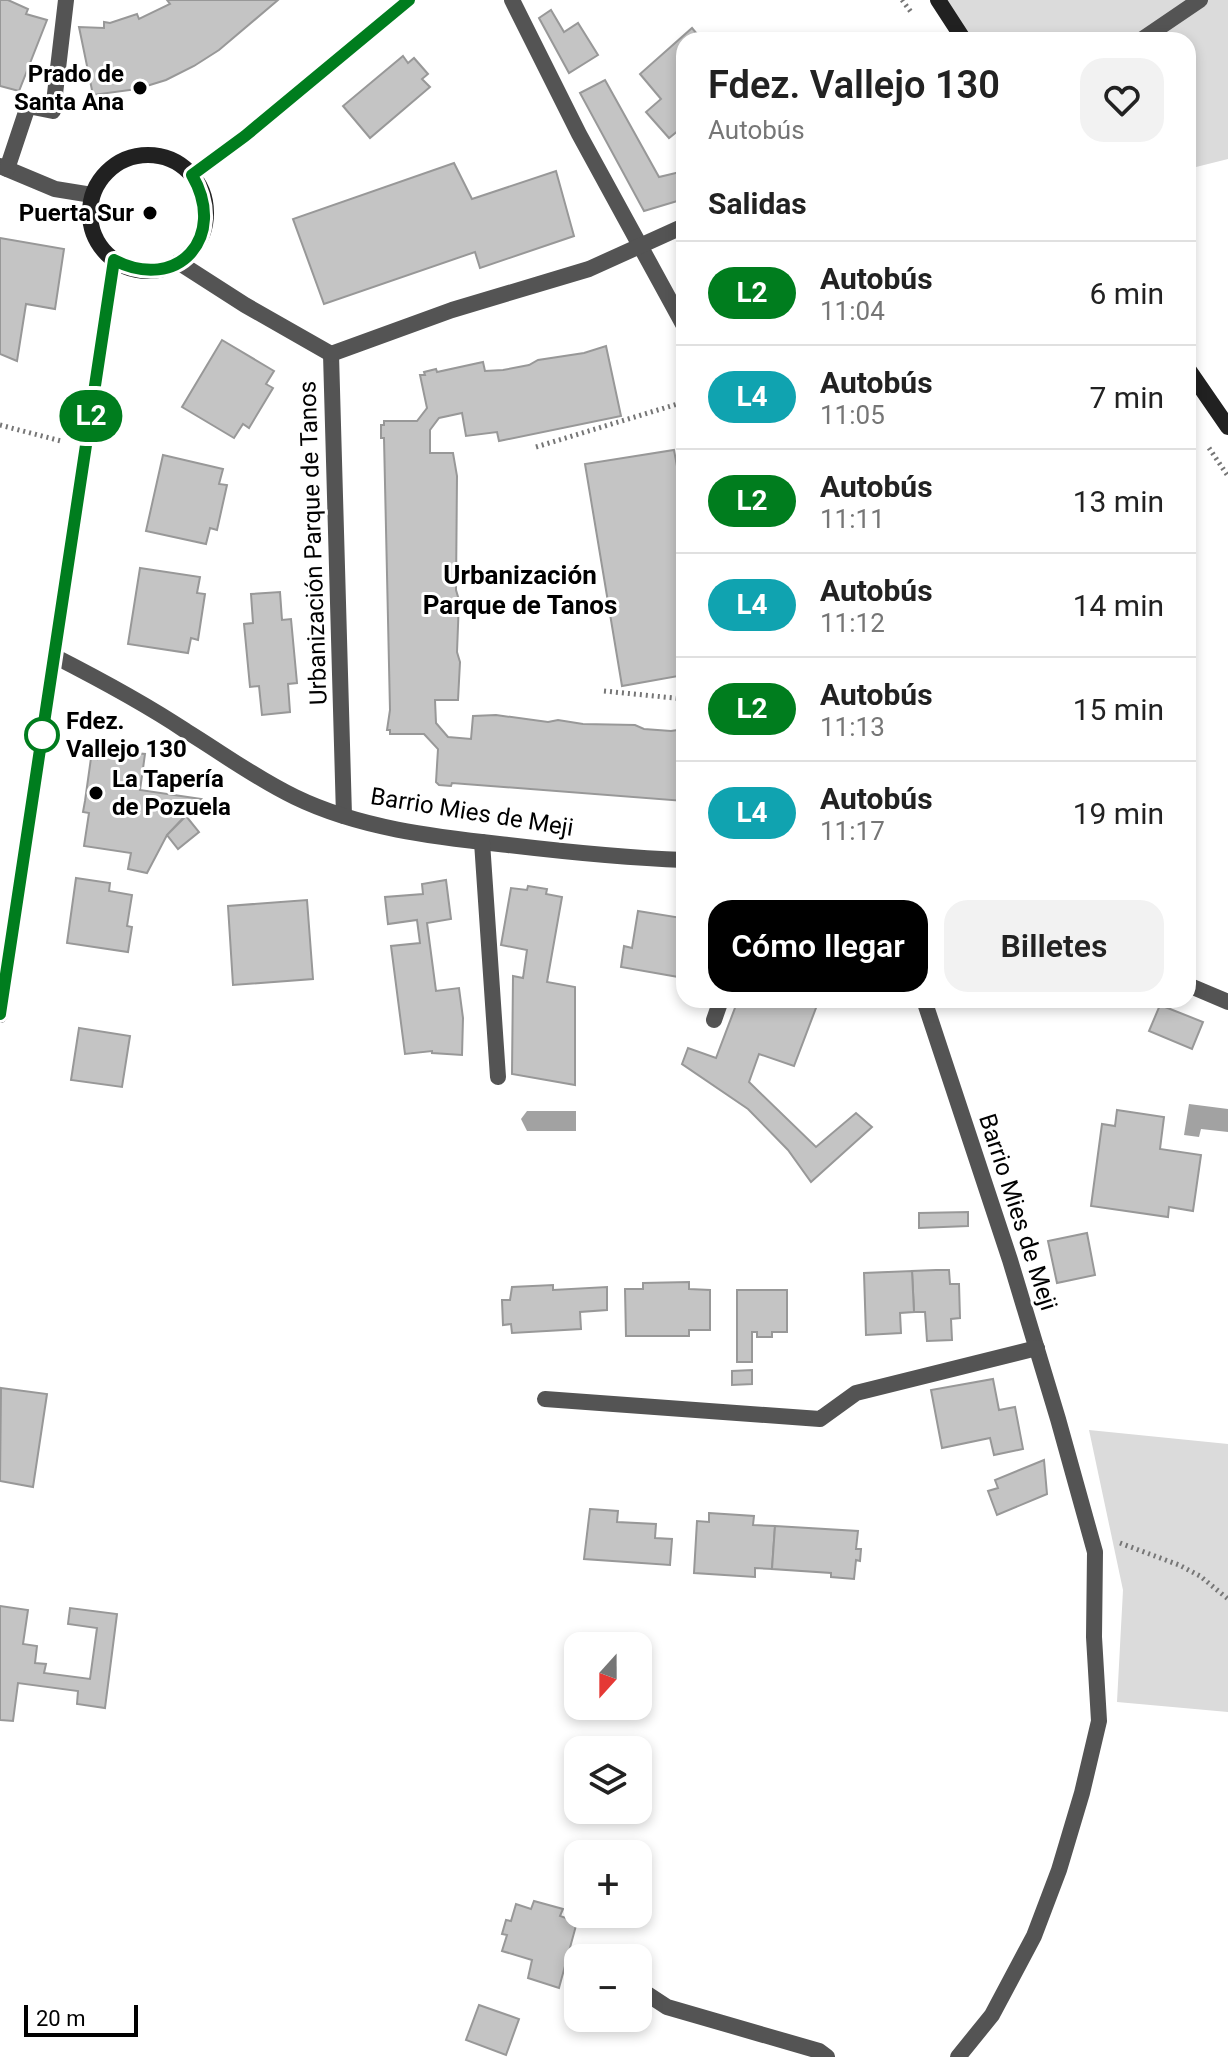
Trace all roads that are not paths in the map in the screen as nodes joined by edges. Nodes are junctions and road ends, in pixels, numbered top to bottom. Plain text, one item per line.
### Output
1 (66, 0) edge
2 (409, 0) edge
3 (512, 0) edge
4 (938, 0) edge
5 (1200, 0) edge
6 (959, 32) edge
7 (1153, 32) edge
8 (3, 168) edge
9 (192, 175) junction
10 (92, 195) junction
11 (676, 230) edge
12 (641, 245) junction
13 (114, 260) junction
14 (178, 262) junction
15 (676, 311) edge
16 (331, 354) junction
17 (1196, 381) edge
18 (1228, 427) edge
19 (54, 656) junction
20 (344, 816) junction
21 (482, 842) junction
22 (676, 860) edge
23 (1196, 988) edge
24 (1228, 1002) edge
25 (718, 1008) edge
26 (927, 1008) edge
27 (0, 1015) edge
28 (714, 1020) dead end
29 (498, 1077) dead end
30 (1037, 1348) junction
31 (545, 1399) dead end
32 (652, 1997) edge
33 (827, 2057) edge
34 (958, 2057) edge

1 - 8 street
2 - 9 street
3 - 12 street
4 - 6 street
5 - 7 street
8 - 10 street
9 - 10 street
9 - 14 street
10 - 13 street
11 - 12 street, Urbanización Parque de Tanos
12 - 15 street
12 - 16 street, Urbanización Parque de Tanos
13 - 14 street
13 - 19 street
14 - 16 street
16 - 20 street, Urbanización Parque de Tanos
17 - 18 street
19 - 20 street, Barrio Mies de Meji
19 - 27 street
20 - 21 street, Barrio Mies de Meji
21 - 22 street, Barrio Mies de Meji
21 - 29 street
23 - 24 street
25 - 28 street
26 - 30 street, Barrio Mies de Meji
30 - 31 street, Barrio Mies de Meji
30 - 34 street, Barrio Mies de Meji
32 - 33 street

